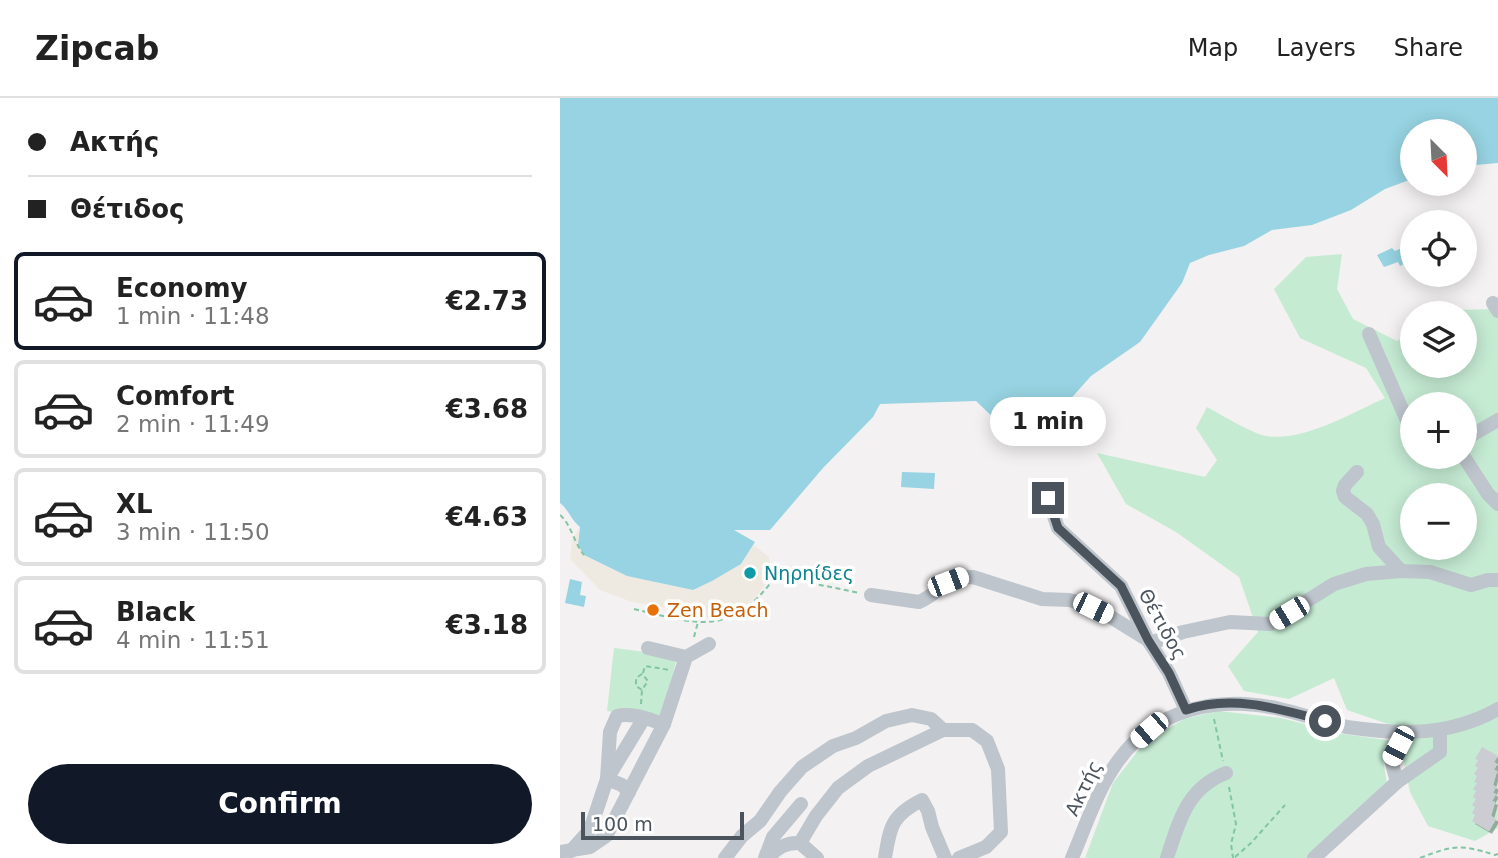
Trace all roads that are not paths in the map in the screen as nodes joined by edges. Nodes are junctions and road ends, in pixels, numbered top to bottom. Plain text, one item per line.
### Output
1 (1369, 334) dead end
2 (1400, 405) edge
3 (1498, 420) edge
4 (1477, 432) edge
5 (1471, 469) edge
6 (1357, 472) dead end
7 (1048, 498) dead end
8 (1498, 504) edge
9 (1401, 570) junction
10 (1498, 580) edge
11 (871, 595) road end
12 (1149, 642) junction
13 (709, 643) dead end
14 (648, 648) dead end
15 (686, 657) junction
16 (1498, 709) edge
17 (1186, 710) junction
18 (642, 715) junction
19 (664, 724) junction
20 (943, 730) junction
21 (1440, 731) junction
22 (1406, 732) junction
23 (1226, 773) dead end
24 (607, 779) junction
25 (1397, 782) junction
26 (629, 792) junction
27 (801, 804) dead end
28 (800, 843) junction
29 (565, 852) edge
30 (725, 858) edge
31 (766, 858) edge
32 (817, 858) edge
33 (885, 858) edge
34 (945, 858) edge
35 (959, 858) edge
36 (1072, 858) edge
37 (1167, 858) edge
38 (1314, 858) edge

1 - 2 street
3 - 4 street
5 - 8 street
6 - 9 street
7 - 12 street, Θέτιδος
9 - 10 street
9 - 12 street
11 - 12 street
12 - 17 street, Θέτιδος
13 - 15 street
14 - 15 street
15 - 19 street
16 - 21 street, Ακτής
17 - 22 street, Ακτής
17 - 36 street, Ακτής
18 - 19 street
18 - 24 street
18 - 24 street
19 - 26 street
20 - 28 street
20 - 30 street
20 - 35 street
21 - 22 street, Ακτής
21 - 25 street
22 - 25 street
23 - 37 street
24 - 26 street
24 - 29 street
25 - 38 street
26 - 29 street
27 - 31 street
28 - 31 street
28 - 32 street
33 - 34 street

